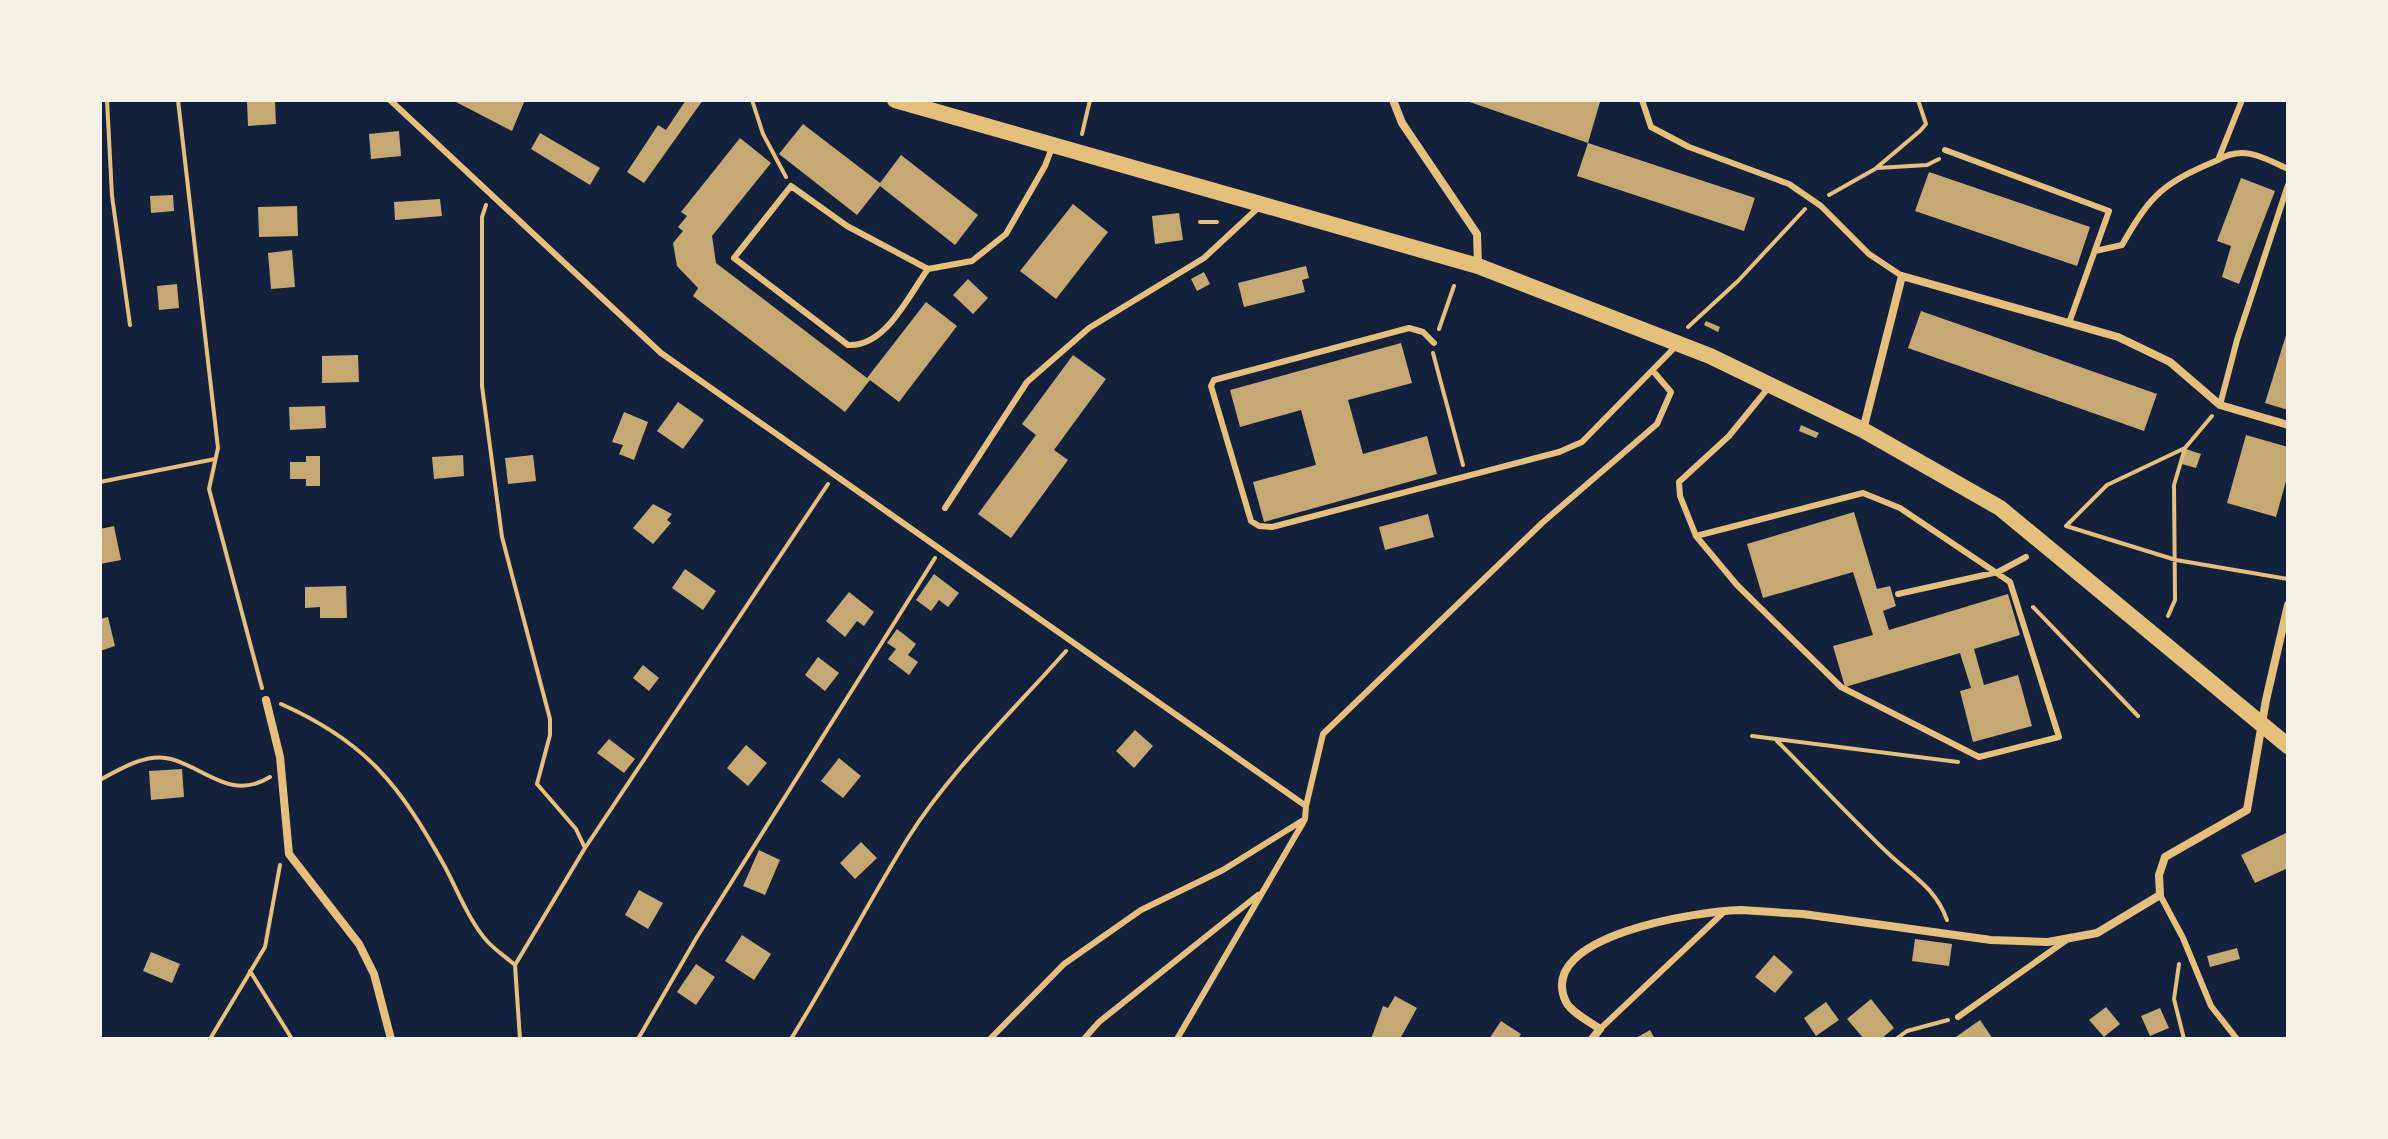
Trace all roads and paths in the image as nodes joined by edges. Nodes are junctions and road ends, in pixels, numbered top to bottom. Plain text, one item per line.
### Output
1 (107, 100) edge
2 (178, 100) edge
3 (390, 100) edge
4 (752, 100) edge
5 (895, 100) edge
6 (1090, 100) edge
7 (1393, 100) edge
8 (1642, 100) edge
9 (2242, 100) edge
10 (1082, 134) dead end
11 (1053, 145) junction
12 (1945, 150) joint
13 (2218, 160) junction
14 (1875, 169) dead end
15 (2288, 169) edge
16 (2288, 185) edge
17 (791, 186) junction
18 (492, 197) junction
19 (1262, 204) junction
20 (1200, 222) dead end
21 (1217, 222) dead end
22 (2095, 251) junction
23 (1478, 266) junction
24 (928, 269) junction
25 (1902, 276) junction
26 (1454, 286) dead end
27 (2069, 323) junction
28 (130, 325) dead end
29 (1434, 343) junction
30 (1679, 343) junction
31 (1653, 371) junction
32 (1771, 384) junction
33 (2220, 405) junction
34 (2288, 425) edge
35 (1863, 430) junction
36 (2185, 448) junction
37 (215, 459) junction
38 (833, 477) junction
39 (1466, 477) junction
40 (100, 482) edge
41 (945, 508) dead end
42 (1696, 536) junction
43 (941, 548) junction
44 (2026, 557) dead end
45 (2176, 560) junction
46 (1998, 572) junction
47 (2288, 579) edge
48 (2010, 582) junction
49 (1898, 594) dead end
50 (2288, 605) edge
51 (2168, 616) dead end
52 (1073, 642) junction
53 (266, 700) junction
54 (2138, 716) dead end
55 (2262, 728) junction
56 (1752, 736) dead end
57 (1777, 741) junction
58 (2288, 746) edge
59 (280, 757) junction
60 (1956, 763) dead end
61 (100, 780) edge
62 (1306, 806) junction
63 (1305, 819) junction
64 (585, 848) junction
65 (289, 854) junction
66 (1264, 890) junction
67 (2160, 895) junction
68 (1725, 911) junction
69 (1950, 934) junction
70 (2183, 938) junction
71 (2068, 939) junction
72 (515, 965) junction
73 (250, 971) junction
74 (1958, 1017) joint
75 (1600, 1029) junction
76 (210, 1039) edge
77 (292, 1039) edge
78 (391, 1039) edge
79 (520, 1039) edge
80 (638, 1039) edge
81 (791, 1039) edge
82 (990, 1039) edge
83 (1084, 1039) edge
84 (1177, 1039) edge
85 (1592, 1039) edge
86 (1896, 1039) edge
87 (2184, 1039) edge
88 (2237, 1039) edge

1 - 28 path
2 - 37 path
3 - 18 lane
4 - 17 path
5 - 11 main road
6 - 10 path
7 - 23 street
8 - 25 lane
9 - 13 lane
11 - 19 main road
11 - 24 lane
12 - 14 path
12 - 22 lane
13 - 15 lane
13 - 22 lane
16 - 33 lane
17 - 24 lane
17 - 24 lane
18 - 38 lane
18 - 64 path
19 - 23 main road
19 - 41 lane
20 - 21 path
22 - 27 lane
23 - 30 main road
25 - 27 street
25 - 35 street
26 - 29 path
27 - 33 street
29 - 39 path
29 - 39 lane
30 - 31 lane
30 - 32 main road
31 - 39 lane
31 - 62 lane
32 - 35 main road
32 - 42 lane
33 - 34 street
33 - 36 path
35 - 55 main road
36 - 45 path
36 - 45 path
37 - 40 path
37 - 53 path
38 - 43 lane
38 - 64 path
42 - 46 lane
42 - 48 lane
43 - 52 lane
43 - 80 path
44 - 46 lane
45 - 47 path
45 - 51 path
46 - 48 lane
46 - 49 lane
48 - 54 path
50 - 55 street
52 - 62 lane
52 - 81 path
53 - 59 street
53 - 72 path
55 - 58 main road
55 - 67 street
56 - 57 path
57 - 60 path
57 - 69 path
59 - 61 path
59 - 65 street
62 - 63 lane
63 - 66 lane
63 - 82 lane
64 - 72 path
65 - 73 path
65 - 78 street
66 - 83 lane
66 - 84 lane
67 - 70 lane
67 - 71 street
68 - 69 street
68 - 75 lane
68 - 75 street
69 - 71 street
70 - 87 path
70 - 88 lane
71 - 74 lane
72 - 79 path
73 - 76 path
73 - 77 path
74 - 86 path
75 - 85 street

